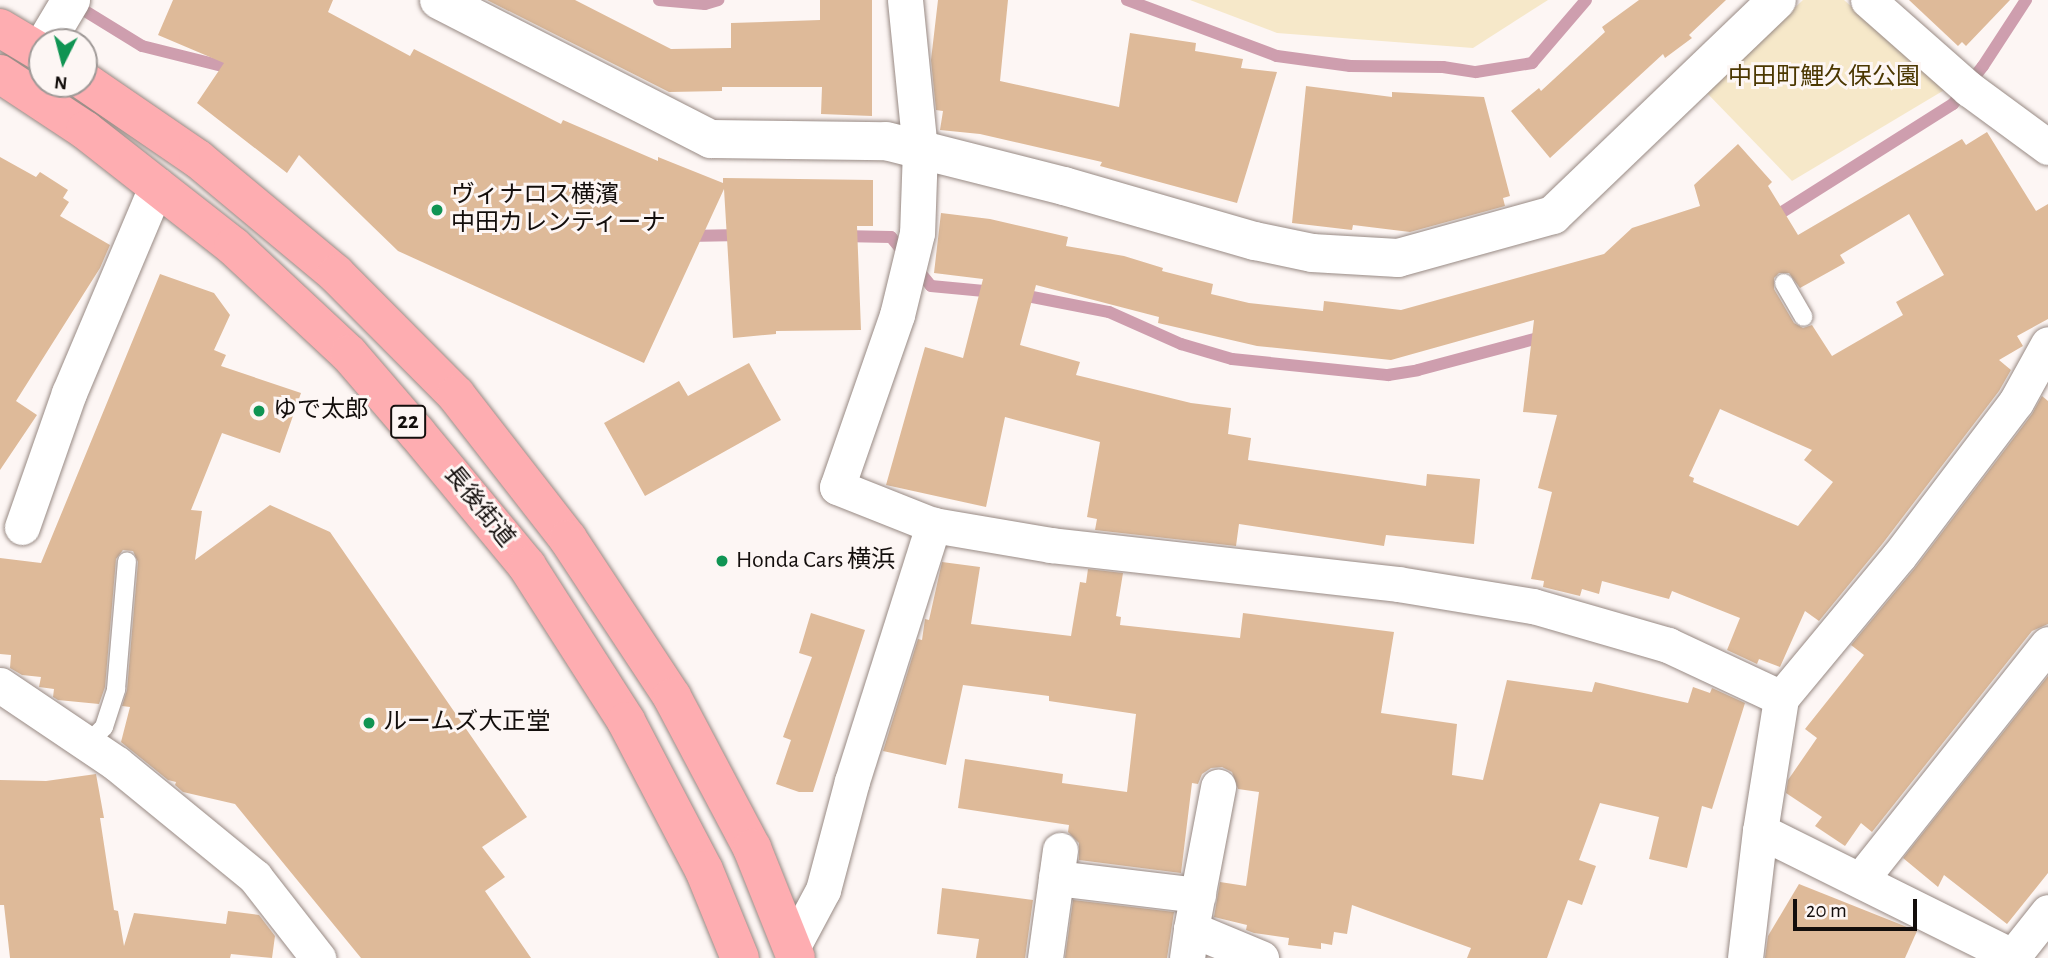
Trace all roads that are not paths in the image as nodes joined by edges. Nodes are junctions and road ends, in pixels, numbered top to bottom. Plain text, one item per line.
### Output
1 (439, 0) edge
2 (905, 0) edge
3 (1777, 0) edge
4 (1868, 0) edge
5 (0, 28) edge
6 (28, 33) edge
7 (28, 60) edge
8 (10, 80) edge
9 (98, 91) edge
10 (2048, 147) edge
11 (920, 149) junction
12 (157, 185) junction
13 (1784, 283) dead end
14 (1804, 317) dead end
15 (2048, 344) edge
16 (933, 525) junction
17 (22, 527) dead end
18 (127, 561) dead end
19 (2048, 644) edge
20 (0, 685) edge
21 (1781, 698) junction
22 (87, 744) junction
23 (1218, 787) dead end
24 (1760, 831) junction
25 (1861, 879) junction
26 (1198, 895) junction
27 (2048, 912) edge
28 (1189, 944) edge
29 (794, 953) edge
30 (2015, 957) edge
31 (317, 958) edge
32 (740, 958) edge
33 (1045, 958) edge
34 (1261, 958) edge
35 (1745, 958) edge

1 - 11 street
2 - 11 street
3 - 11 street
4 - 10 street
5 - 6 main road
7 - 8 street
8 - 12 main road, 長後街道 / 22
9 - 29 main road, 長後街道 / 22
11 - 16 street
12 - 17 street
12 - 32 main road, 長後街道 / 22
13 - 14 lane
15 - 21 street
16 - 21 street
16 - 29 street
18 - 22 lane
19 - 25 street
20 - 22 street
21 - 24 street
22 - 31 street
23 - 26 street
24 - 25 street
24 - 35 street
25 - 30 street
26 - 28 street
26 - 33 street
27 - 30 street
28 - 34 street

